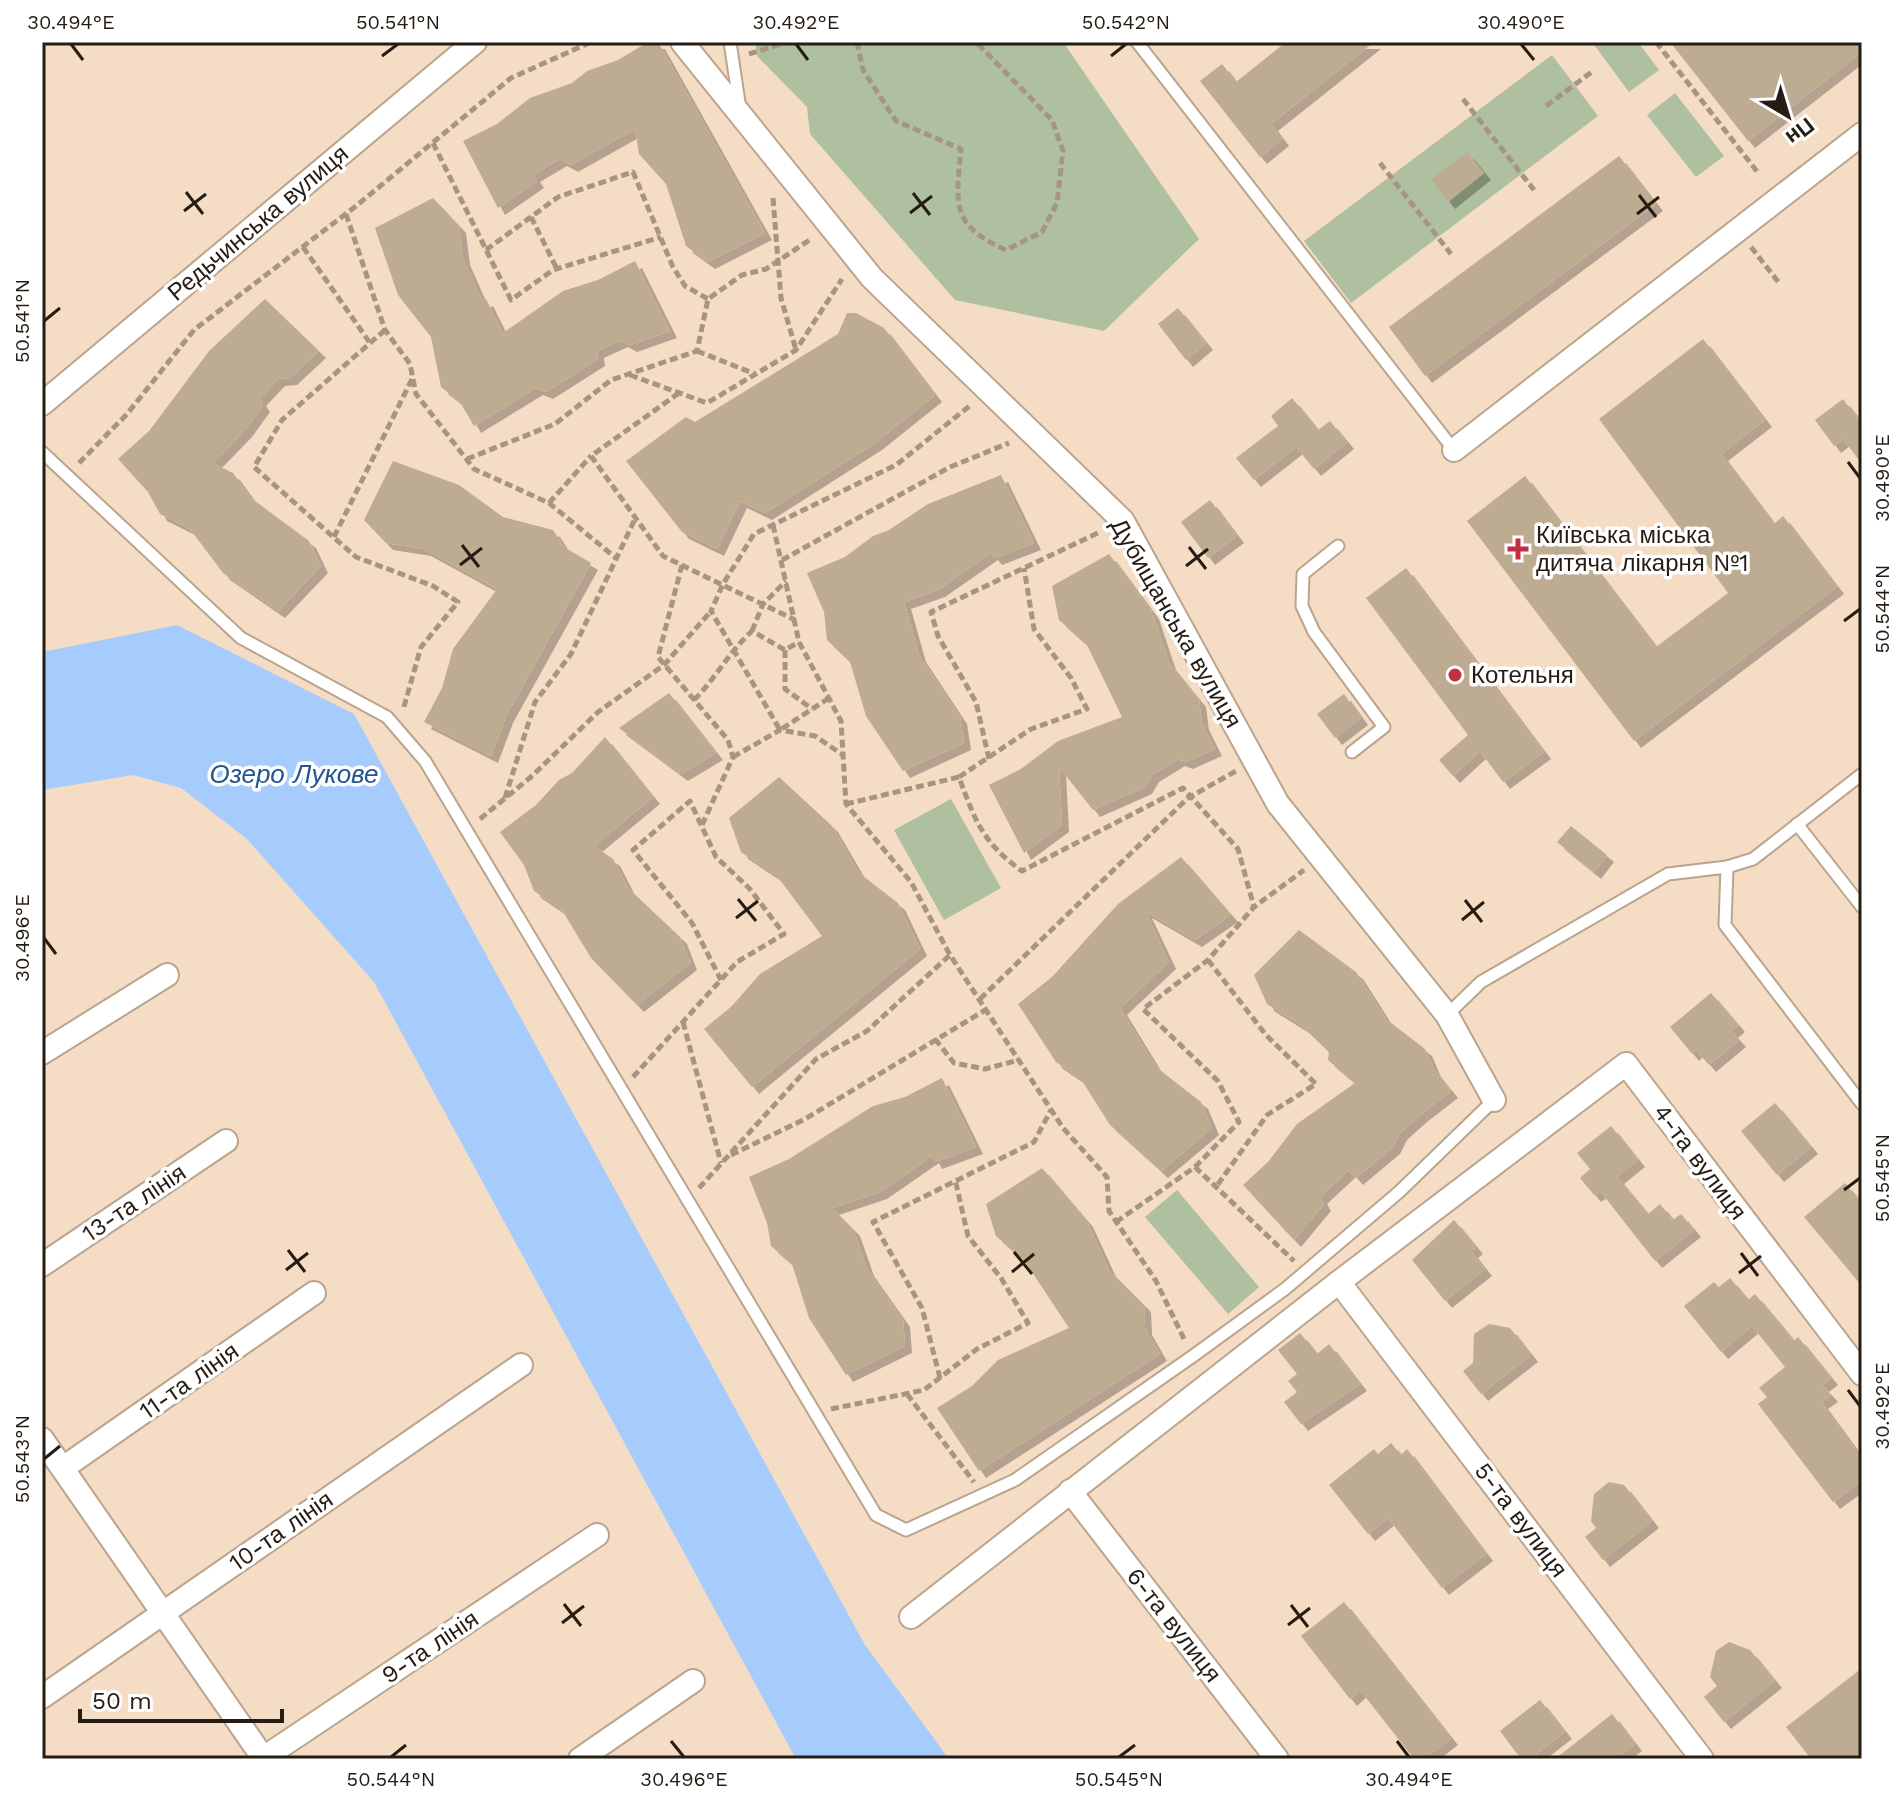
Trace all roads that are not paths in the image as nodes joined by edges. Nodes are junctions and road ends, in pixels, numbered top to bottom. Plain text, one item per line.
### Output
1 (475, 42) edge
2 (682, 42) edge
3 (730, 42) edge
4 (1137, 42) edge
5 (741, 116) junction
6 (1862, 134) edge
7 (42, 404) edge
8 (1454, 450) joint
9 (42, 452) edge
10 (1338, 546) dead end
11 (1352, 752) dead end
12 (1862, 774) edge
13 (1797, 824) junction
14 (1727, 867) junction
15 (1862, 907) edge
16 (167, 975) dead end
17 (1447, 1015) junction
18 (42, 1053) edge
19 (1494, 1100) joint
20 (1862, 1104) edge
21 (226, 1141) dead end
22 (42, 1265) edge
23 (1339, 1282) junction
24 (314, 1293) dead end
25 (521, 1365) dead end
26 (1862, 1374) edge
27 (42, 1439) edge
28 (63, 1468) junction
29 (1070, 1491) junction
30 (597, 1535) dead end
31 (163, 1613) junction
32 (911, 1617) dead end
33 (693, 1681) dead end
34 (42, 1697) edge
35 (263, 1759) edge
36 (580, 1759) edge
37 (1277, 1759) edge
38 (1702, 1759) edge

1 - 7 street, Редьчинська вулиця
2 - 5 street, Дубищанська вулиця
3 - 5 lane
4 - 8 lane
5 - 17 street, Дубищанська вулиця
6 - 8 street
9 - 19 lane
10 - 11 lane
12 - 13 lane
13 - 14 lane
13 - 15 lane
14 - 17 lane
14 - 20 lane
16 - 18 street
17 - 19 street, Дубищанська вулиця
21 - 22 street, 13-та лінія
23 - 26 street, 4-та вулиця
23 - 29 street
23 - 38 street, 5-та вулиця
24 - 28 street, 11-та лінія
25 - 31 street, 10-та лінія
27 - 28 street
28 - 31 street
29 - 32 street
29 - 37 street, 6-та вулиця
30 - 35 street, 9-та лінія
31 - 34 street, 10-та лінія
31 - 35 street
33 - 36 street

